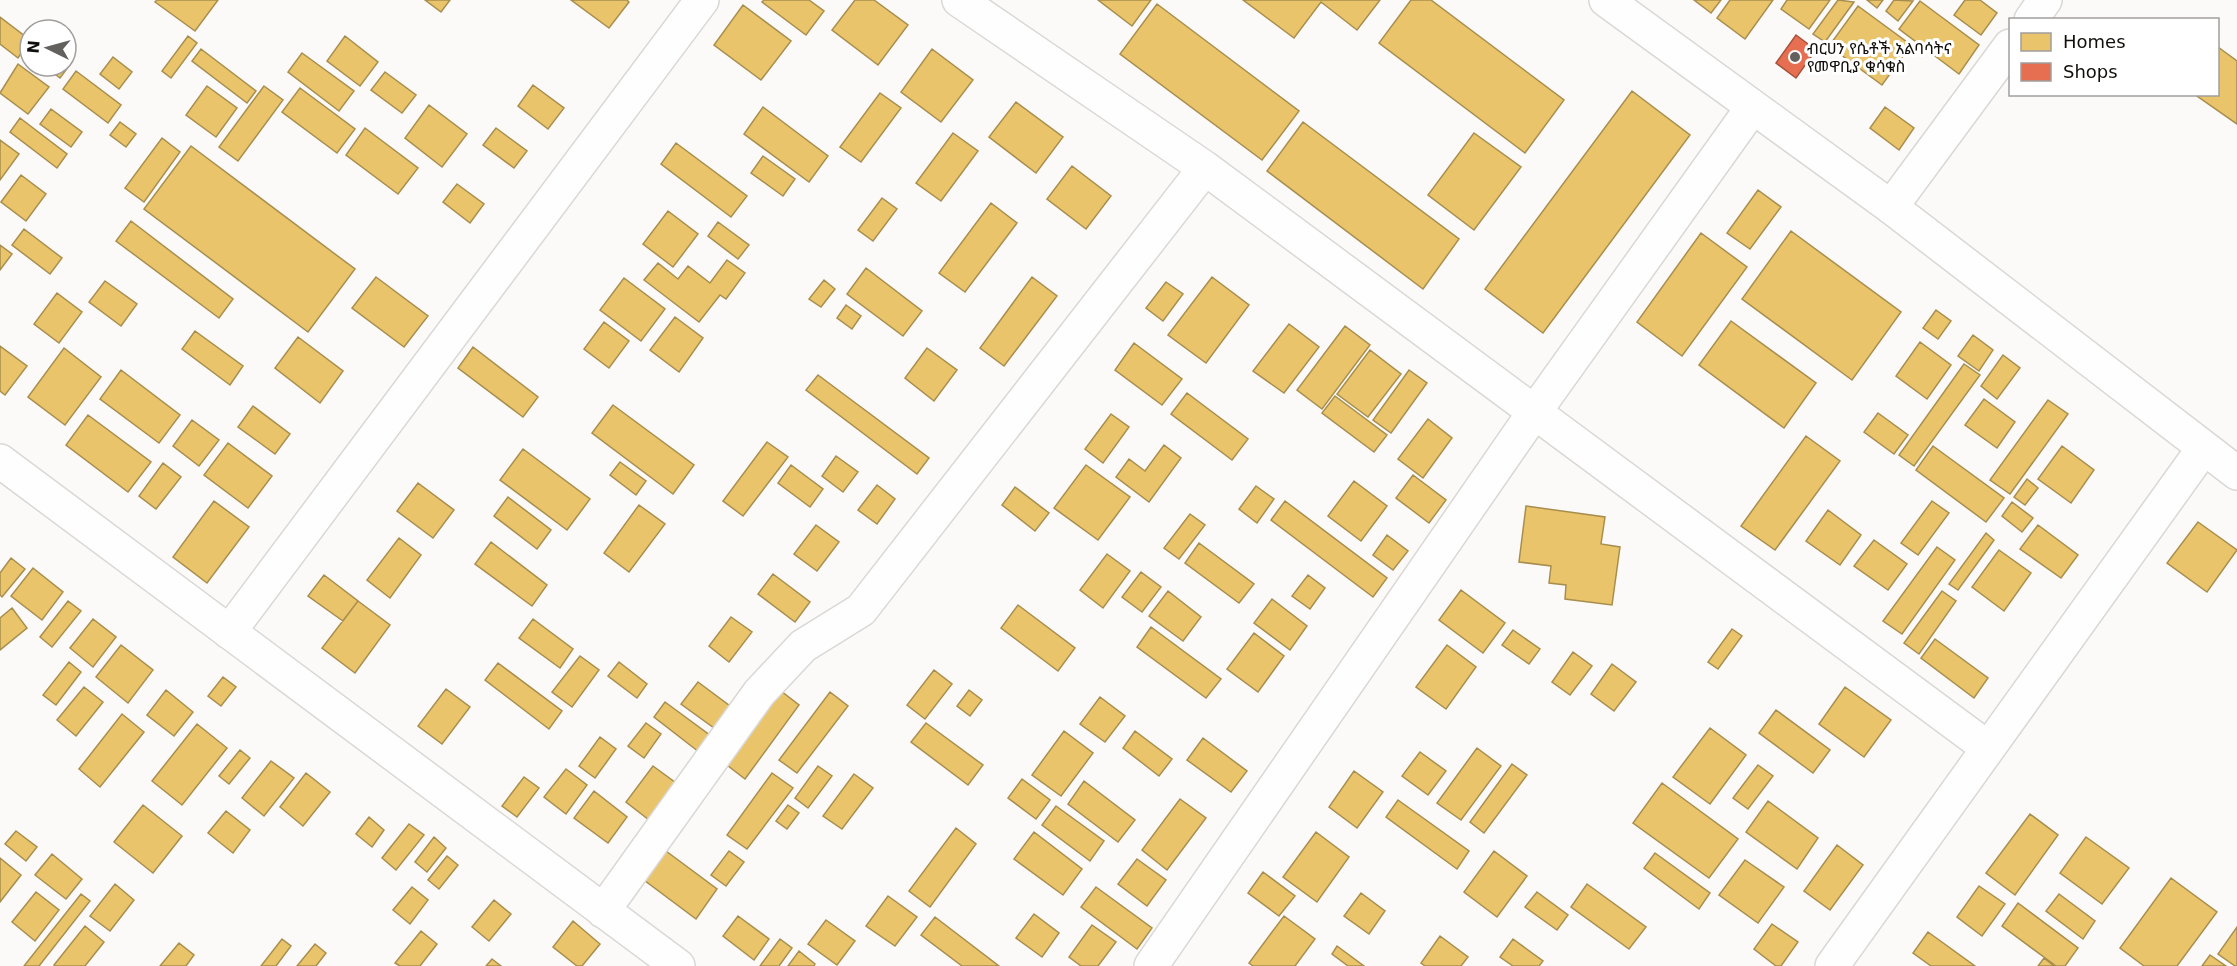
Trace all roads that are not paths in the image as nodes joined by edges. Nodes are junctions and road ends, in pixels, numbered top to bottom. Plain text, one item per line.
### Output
1 (702, 0) edge
2 (959, 0) edge
3 (1606, 0) edge
4 (2045, 0) edge
5 (2032, 18) edge
6 (2009, 47) edge
7 (1752, 108) junction
8 (1204, 168) junction
9 (1891, 207) junction
10 (1533, 414) junction
11 (2203, 449) junction
12 (0, 461) edge
13 (2237, 472) edge
14 (229, 632) junction
15 (1988, 748) junction
16 (603, 910) junction
17 (678, 966) edge
18 (1151, 966) edge
19 (1832, 966) edge

1 - 14 street
2 - 8 street
3 - 7 street
4 - 5 street
6 - 9 street
7 - 9 street
7 - 10 street
8 - 10 street
8 - 16 street
9 - 11 street
10 - 15 street
10 - 18 street
11 - 13 street
11 - 15 street
12 - 14 street
14 - 16 street
15 - 19 street
16 - 17 street

